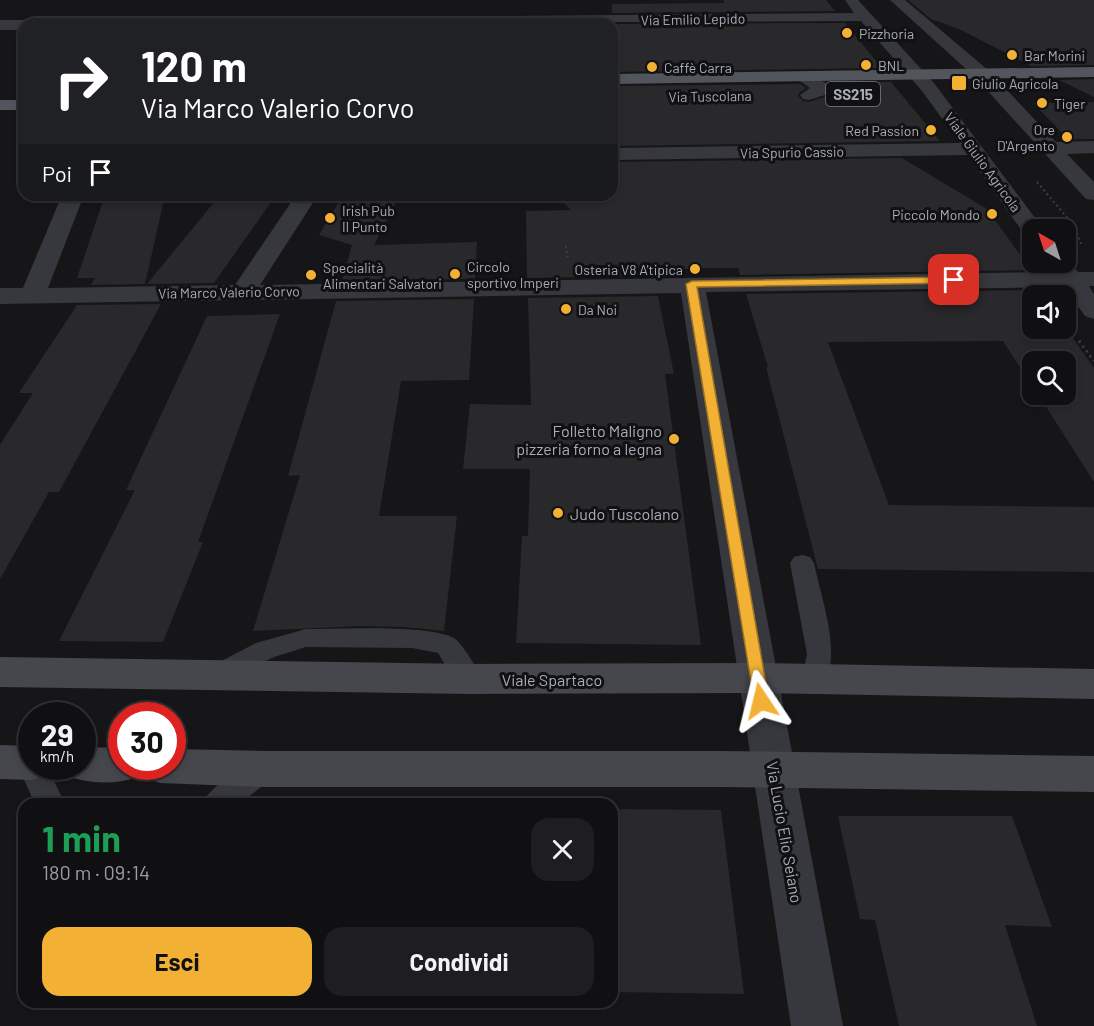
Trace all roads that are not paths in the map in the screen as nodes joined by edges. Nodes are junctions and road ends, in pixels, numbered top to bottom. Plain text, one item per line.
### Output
1 (850, 0) edge
2 (897, 0) edge
3 (162, 6) dead end
4 (867, 17) junction
5 (152, 18) edge
6 (377, 18) edge
7 (18, 25) edge
8 (0, 26) edge
9 (1094, 72) edge
10 (982, 74) junction
11 (918, 75) junction
12 (802, 77) junction
13 (618, 79) edge
14 (933, 93) junction
15 (955, 93) dead end
16 (978, 93) dead end
17 (1010, 93) junction
18 (832, 94) dead end
19 (912, 94) dead end
20 (803, 95) joint
21 (0, 105) edge
22 (18, 105) edge
23 (1094, 147) edge
24 (1052, 148) junction
25 (973, 149) junction
26 (618, 154) edge
27 (1094, 194) edge
28 (71, 201) edge
29 (303, 201) edge
30 (1025, 219) edge
31 (1074, 274) edge
32 (692, 284) junction
33 (243, 291) junction
34 (33, 295) junction
35 (0, 296) edge
36 (1094, 311) edge
37 (802, 563) dead end
38 (757, 678) junction
39 (3, 679) edge
40 (815, 679) junction
41 (1094, 684) edge
42 (186, 767) edge
43 (264, 769) junction
44 (774, 770) junction
45 (1094, 774) edge
46 (35, 780) edge
47 (46, 798) edge
48 (224, 798) edge
49 (817, 1026) edge

1 - 4 street
2 - 10 street
3 - 5 street
4 - 6 street, Via Emilio Lepido
4 - 11 street
7 - 8 street
9 - 10 main road, Via Tuscolana / SS215
10 - 11 main road, Via Tuscolana / SS215
10 - 17 street
11 - 12 main road, Via Tuscolana / SS215
11 - 14 street
12 - 13 main road, Via Tuscolana / SS215
12 - 20 street
14 - 15 main road
14 - 19 main road
14 - 25 street, Viale Giulio Agricola
16 - 17 main road
17 - 24 street
18 - 20 main road, SS215
21 - 22 main road
23 - 24 street
24 - 27 street
25 - 26 street, Via Spurio Cassio
25 - 30 street, Viale Giulio Agricola
28 - 34 street
29 - 33 street
31 - 32 street, Via Marco Valerio Corvo
31 - 36 street
32 - 33 street, Via Marco Valerio Corvo
32 - 38 street, Via Lucio Elio Seiano
33 - 34 street, Via Marco Valerio Corvo
34 - 35 street, Via Marco Valerio Corvo
37 - 40 lane
38 - 39 street, Viale Spartaco
38 - 40 street, Viale Spartaco
38 - 44 street, Via Lucio Elio Seiano
40 - 41 street, Viale Spartaco
42 - 43 street
43 - 44 street
43 - 48 lane
44 - 45 street
44 - 49 street, Via Lucio Elio Seiano
46 - 47 lane

